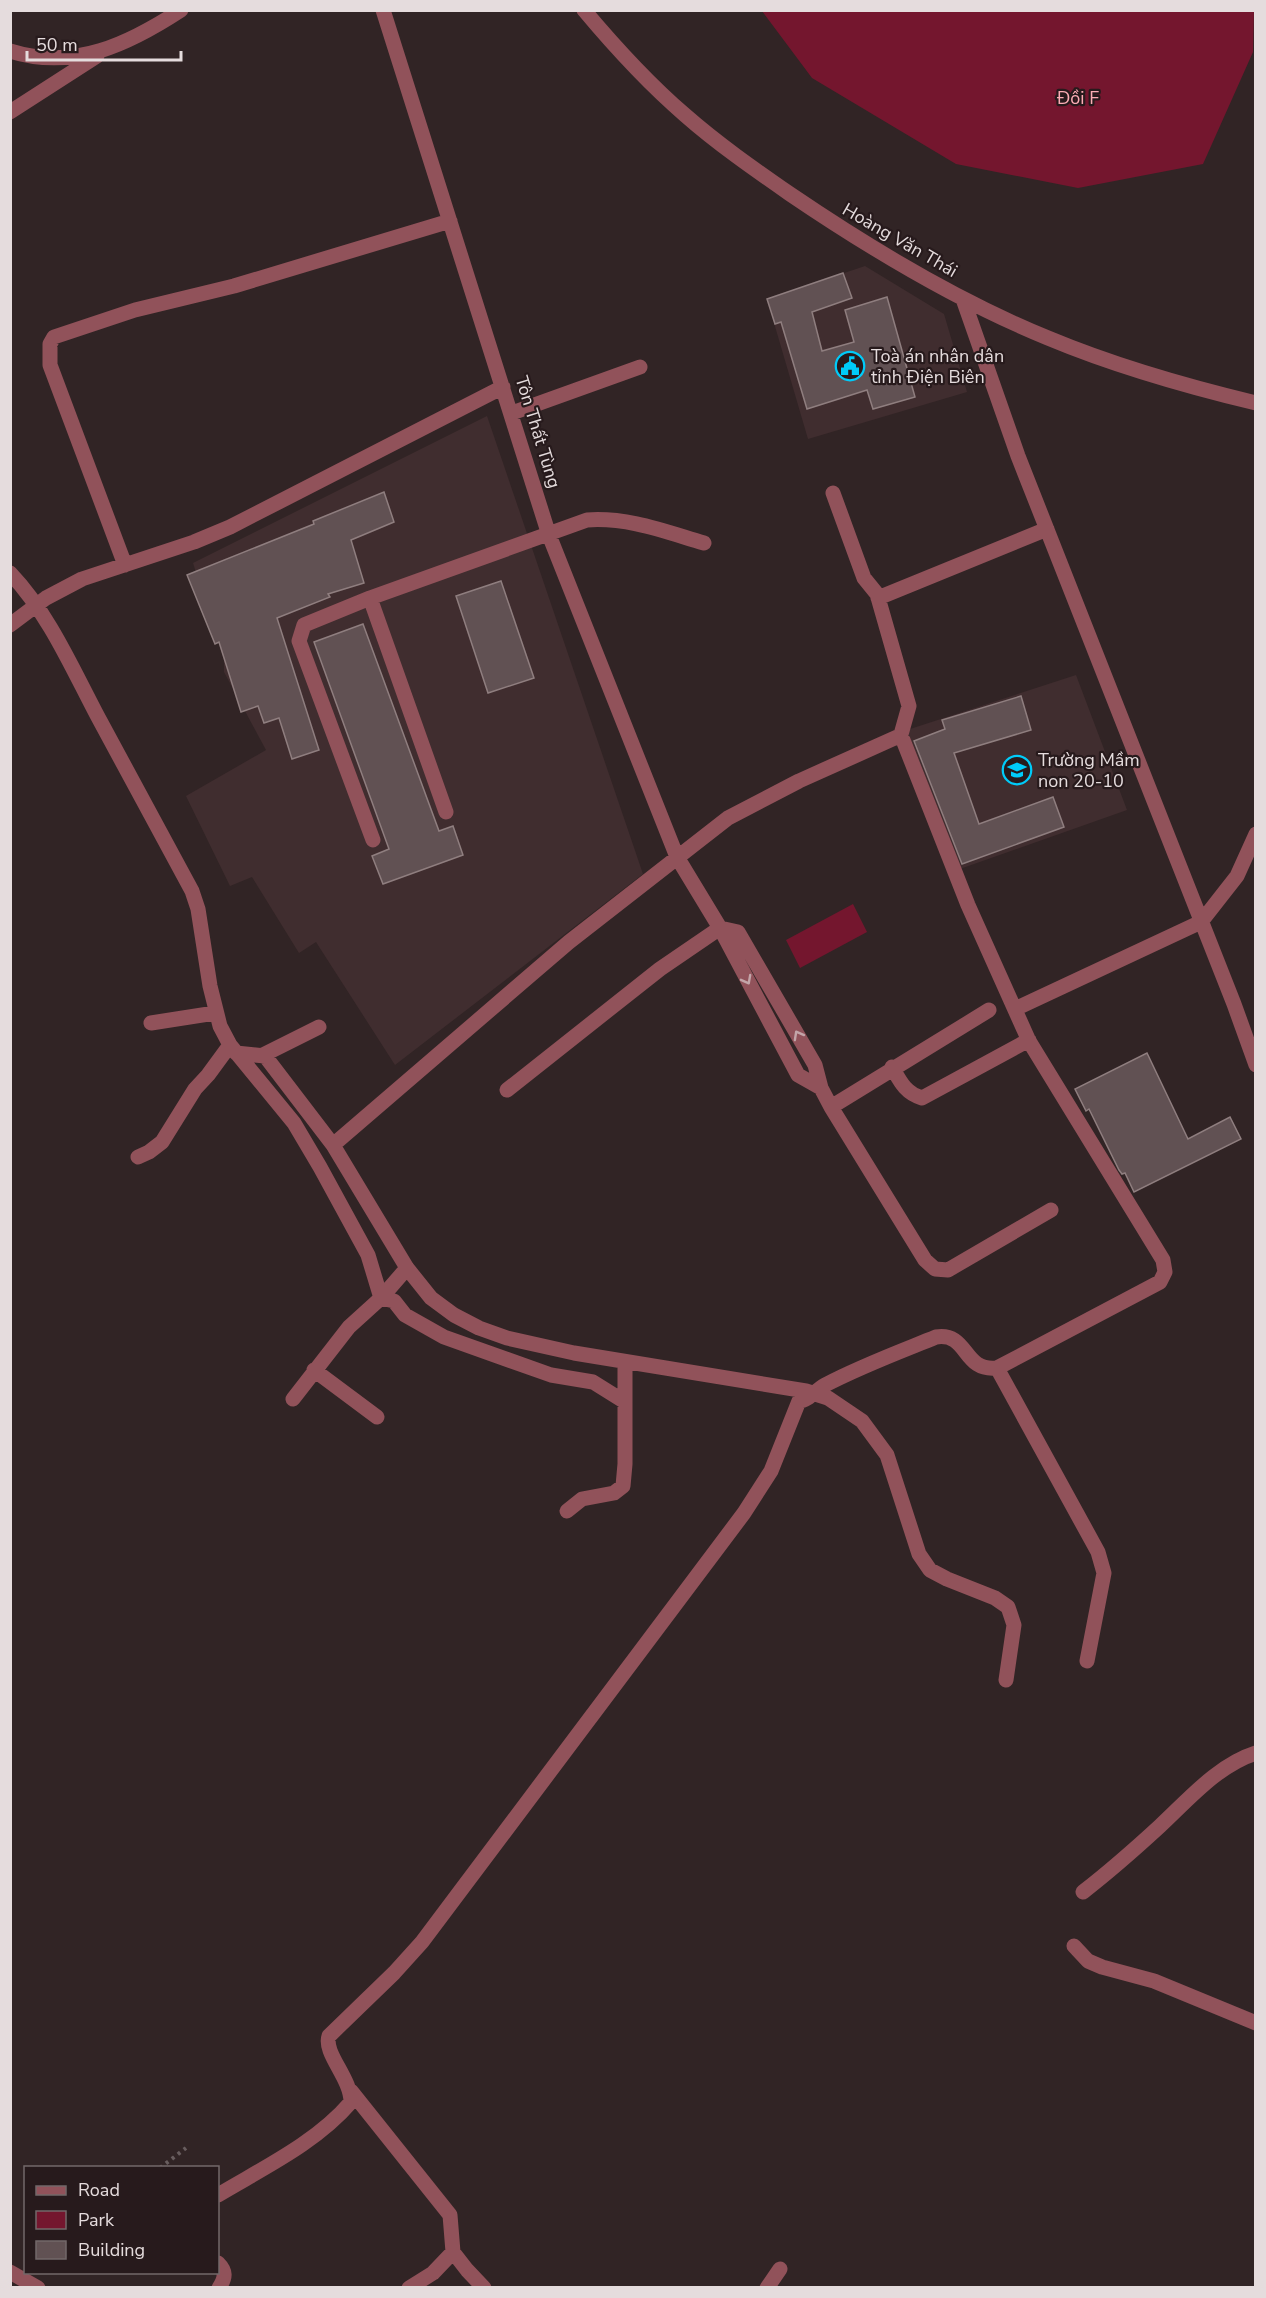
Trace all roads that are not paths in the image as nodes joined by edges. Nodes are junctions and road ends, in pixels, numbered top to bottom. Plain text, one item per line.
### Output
1 (181, 10) edge
2 (383, 10) edge
3 (584, 10) edge
4 (10, 51) edge
5 (104, 51) junction
6 (10, 112) edge
7 (450, 221) junction
8 (963, 298) junction
9 (640, 367) dead end
10 (503, 387) junction
11 (1256, 403) edge
12 (512, 412) junction
13 (833, 494) dead end
14 (1047, 529) junction
15 (549, 535) junction
16 (704, 543) dead end
17 (125, 564) junction
18 (10, 573) edge
19 (370, 598) junction
20 (878, 598) junction
21 (36, 606) junction
22 (10, 625) edge
23 (900, 738) junction
24 (447, 812) dead end
25 (1256, 834) edge
26 (373, 840) dead end
27 (677, 857) junction
28 (1201, 922) junction
29 (720, 928) junction
30 (1015, 1009) junction
31 (989, 1010) dead end
32 (215, 1013) junction
33 (152, 1023) dead end
34 (319, 1027) dead end
35 (1029, 1040) junction
36 (233, 1049) junction
37 (263, 1055) junction
38 (1256, 1065) edge
39 (892, 1067) junction
40 (507, 1090) dead end
41 (831, 1107) junction
42 (333, 1144) junction
43 (138, 1157) dead end
44 (1051, 1210) dead end
45 (407, 1268) junction
46 (381, 1298) junction
47 (625, 1363) junction
48 (997, 1368) junction
49 (314, 1370) junction
50 (813, 1394) junction
51 (293, 1399) dead end
52 (625, 1402) junction
53 (377, 1418) dead end
54 (567, 1511) dead end
55 (1087, 1661) dead end
56 (1006, 1680) dead end
57 (1256, 1753) edge
58 (1083, 1892) dead end
59 (1074, 1946) dead end
60 (1256, 2023) edge
61 (351, 2091) junction
62 (219, 2194) edge
63 (453, 2252) junction
64 (219, 2264) edge
65 (780, 2269) dead end
66 (10, 2272) edge
67 (38, 2288) edge
68 (219, 2288) edge
69 (409, 2288) edge
70 (484, 2288) edge
71 (767, 2288) edge

1 - 5 street
2 - 7 street, Tôn Thất Tùng
3 - 8 street, Hoàng Văn Thái
4 - 5 street
5 - 6 street
7 - 10 street, Tôn Thất Tùng
7 - 17 street
8 - 11 street, Hoàng Văn Thái
8 - 14 street
9 - 12 street
10 - 12 street, Tôn Thất Tùng
10 - 17 street
12 - 15 street, Tôn Thất Tùng
13 - 20 street
14 - 20 street
14 - 28 street
15 - 16 street
15 - 19 street
15 - 27 street, Tôn Thất Tùng
17 - 21 street
18 - 21 street
19 - 24 street
19 - 26 street
20 - 23 street
21 - 22 street
21 - 32 street
23 - 27 street
23 - 30 street
25 - 28 street
27 - 29 street, Tôn Thất Tùng
27 - 42 street
28 - 30 street
28 - 38 street
29 - 40 street
29 - 41 street, Tôn Thất Tùng
30 - 35 street
31 - 39 street
32 - 33 street
32 - 36 street
34 - 37 street
35 - 39 street
35 - 48 street
36 - 37 street
36 - 43 street
36 - 46 street
37 - 42 street
39 - 41 street
41 - 44 street
42 - 45 street
45 - 46 street
45 - 47 street
46 - 49 street
46 - 52 street
47 - 50 street
47 - 52 street
48 - 50 street
48 - 55 street
49 - 51 street
49 - 53 street
50 - 56 street
50 - 61 street
52 - 54 street
57 - 58 street
59 - 60 street
61 - 62 street
61 - 63 street
63 - 69 street
63 - 70 street
64 - 68 street
65 - 71 street
66 - 67 street

